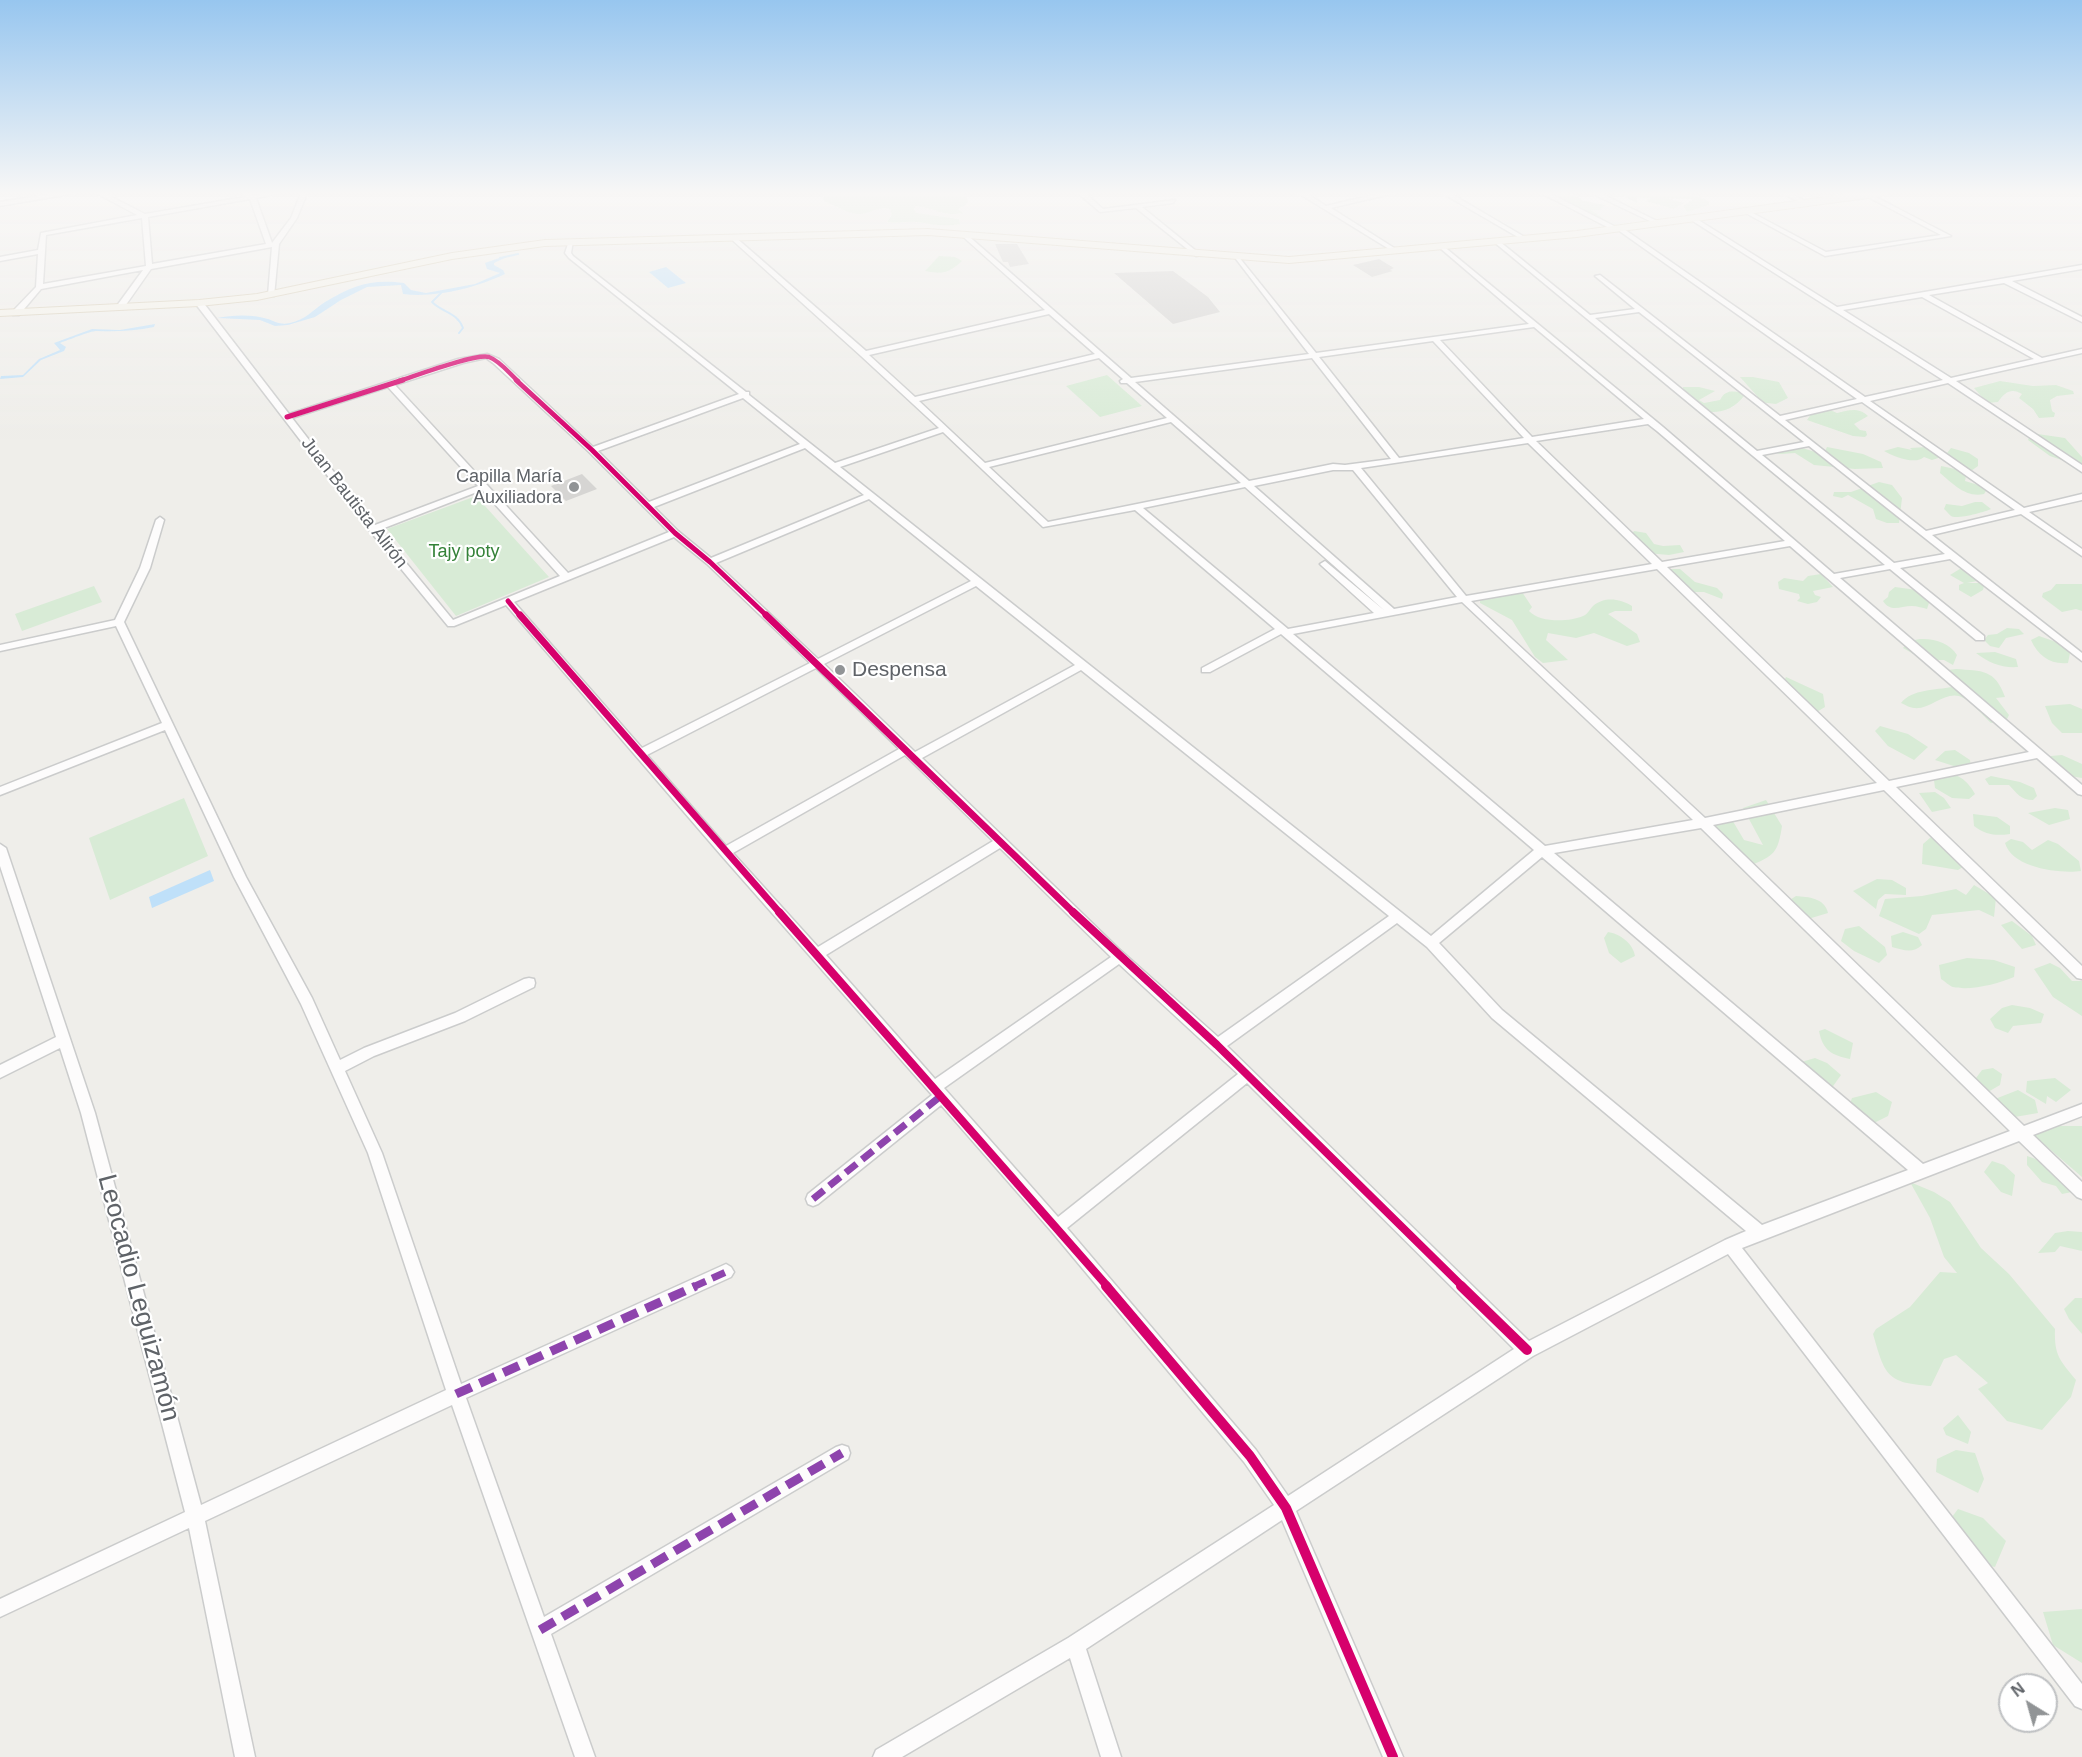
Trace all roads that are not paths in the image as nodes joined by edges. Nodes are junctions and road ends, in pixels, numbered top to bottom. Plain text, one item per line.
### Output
1 (39, 275) edge
2 (105, 275) edge
3 (143, 275) edge
4 (272, 275) edge
5 (365, 275) edge
6 (594, 275) edge
7 (775, 275) edge
8 (1006, 275) edge
9 (1252, 275) edge
10 (1477, 275) edge
11 (1537, 275) edge
12 (1684, 275) edge
13 (1783, 275) edge
14 (2036, 275) edge
15 (1598, 276) dead end
16 (2004, 280) junction
17 (39, 287) junction
18 (1922, 294) junction
19 (272, 295) junction
20 (199, 303) junction
21 (120, 307) junction
22 (1837, 309) junction
23 (1640, 310) junction
24 (1048, 312) junction
25 (0, 313) edge
26 (16, 313) junction
27 (1589, 317) junction
28 (2082, 320) edge
29 (1536, 324) junction
30 (1434, 338) junction
31 (2082, 351) edge
32 (864, 354) junction
33 (1315, 355) junction
34 (1098, 356) junction
35 (2041, 360) junction
36 (1125, 381) junction
37 (1950, 381) junction
38 (390, 384) junction
39 (746, 394) junction
40 (914, 400) junction
41 (1862, 401) junction
42 (287, 417) junction
43 (1776, 419) junction
44 (1169, 420) junction
45 (1649, 421) junction
46 (945, 429) junction
47 (1531, 441) junction
48 (807, 444) junction
49 (1808, 444) junction
50 (592, 450) junction
51 (1754, 454) junction
52 (1397, 461) junction
53 (835, 466) junction
54 (984, 466) junction
55 (1350, 467) junction
56 (2082, 469) edge
57 (1246, 485) junction
58 (485, 486) junction
59 (870, 496) junction
60 (2082, 497) edge
61 (648, 506) junction
62 (1137, 507) junction
63 (2023, 511) junction
64 (160, 520) dead end
65 (373, 529) junction
66 (675, 533) junction
67 (1923, 534) junction
68 (1790, 543) junction
69 (2082, 553) edge
70 (1951, 556) junction
71 (710, 562) junction
72 (1659, 566) junction
73 (1893, 567) junction
74 (567, 577) junction
75 (1831, 577) junction
76 (976, 582) junction
77 (1464, 599) junction
78 (508, 601) junction
79 (1392, 612) junction
80 (1381, 614) junction
81 (119, 622) junction
82 (1285, 631) junction
83 (1980, 638) dead end
84 (0, 648) edge
85 (2082, 658) edge
86 (818, 664) junction
87 (1082, 665) junction
88 (1206, 670) dead end
89 (169, 724) junction
90 (642, 753) junction
91 (911, 753) junction
92 (2038, 754) junction
93 (1889, 785) junction
94 (0, 791) edge
95 (2082, 792) edge
96 (1703, 823) junction
97 (1001, 842) junction
98 (1541, 850) junction
99 (725, 852) junction
100 (1, 859) edge
101 (1398, 916) junction
102 (1431, 943) junction
103 (817, 954) junction
104 (1120, 957) junction
105 (2082, 974) edge
106 (529, 983) dead end
107 (65, 1039) junction
108 (1216, 1045) junction
109 (338, 1068) junction
110 (0, 1071) edge
111 (1247, 1075) junction
112 (938, 1091) junction
113 (2082, 1110) edge
114 (2023, 1133) junction
115 (1922, 1173) junction
116 (2082, 1192) edge
117 (813, 1198) dead end
118 (1057, 1227) junction
119 (1761, 1234) junction
120 (1730, 1245) junction
121 (726, 1272) dead end
122 (1527, 1350) junction
123 (456, 1394) junction
124 (842, 1453) dead end
125 (1286, 1508) junction
126 (195, 1516) junction
127 (0, 1608) edge
128 (540, 1630) junction
129 (1075, 1645) junction
130 (2082, 1699) edge
131 (245, 1757) edge
132 (585, 1757) edge
133 (883, 1757) edge
134 (1111, 1757) edge
135 (1393, 1757) edge

1 - 17 street
2 - 17 street
3 - 21 street
4 - 19 street
5 - 19 main road
6 - 39 street
7 - 32 street
8 - 24 street
9 - 33 street
10 - 29 street
11 - 27 street
12 - 41 street
13 - 22 street
14 - 16 street
15 - 23 street
16 - 18 street
16 - 28 street
17 - 26 street
18 - 22 street
18 - 35 street
19 - 20 main road
20 - 21 main road
20 - 42 street, Juan Bautista Alirón
21 - 26 main road
22 - 37 street
23 - 27 street
23 - 43 street
24 - 32 street
24 - 34 street
25 - 26 main road
27 - 51 street
29 - 30 street
29 - 45 street
30 - 33 street
30 - 47 street
31 - 35 street
32 - 40 street
33 - 36 street
33 - 52 street
34 - 36 street
34 - 40 street
35 - 37 street
36 - 44 street
37 - 41 street
37 - 56 street
38 - 42 street
38 - 50 street
38 - 58 street
39 - 48 street
39 - 50 street
40 - 46 street
41 - 43 street
41 - 63 street
42 - 65 street, Juan Bautista Alirón
43 - 49 street
44 - 54 street
44 - 57 street
45 - 47 street
45 - 68 street
46 - 53 street
46 - 54 street
47 - 52 street
47 - 72 street
48 - 53 street
48 - 61 street
49 - 51 street
49 - 67 street
50 - 61 street
51 - 73 street
52 - 55 street
53 - 59 street
54 - 62 street
55 - 57 street
55 - 77 street
57 - 62 street
57 - 79 street
57 - 80 street
58 - 65 street
58 - 74 street
59 - 71 street
59 - 76 street
60 - 63 street
61 - 66 street
62 - 82 street
63 - 67 street
63 - 69 street
64 - 81 street
65 - 78 street, Juan Bautista Alirón
66 - 71 street
66 - 74 street
67 - 70 street
68 - 72 street
68 - 75 street
70 - 73 street
70 - 85 street
71 - 86 street
72 - 77 street
72 - 93 street
73 - 75 street
73 - 83 street
74 - 78 street
75 - 92 street
76 - 86 street
76 - 87 street
77 - 79 street
77 - 96 street
78 - 90 street
79 - 80 street
80 - 82 street
81 - 84 street
81 - 89 street
82 - 88 street
82 - 98 street
86 - 90 street
86 - 91 street
87 - 91 street
87 - 101 street
89 - 94 street
89 - 109 street
90 - 99 street
91 - 97 street
91 - 99 street
92 - 93 street
92 - 95 street
93 - 96 street
93 - 105 street
96 - 98 street
96 - 114 street
97 - 103 street
97 - 104 street
98 - 102 street
98 - 115 street
99 - 103 street
100 - 107 street, Leocadio Leguizamón
101 - 102 street
101 - 108 street
102 - 119 street
103 - 112 street
104 - 108 street
104 - 112 street
106 - 109 street
107 - 110 street
107 - 126 street, Leocadio Leguizamón
108 - 111 street
109 - 123 street
111 - 118 street
111 - 122 street
112 - 117 street
112 - 118 street
113 - 114 street
114 - 115 street
114 - 116 street
115 - 119 street
118 - 125 street
119 - 120 street
120 - 122 street
120 - 130 street
121 - 123 street
122 - 125 street
123 - 126 street
123 - 128 street
124 - 128 street
125 - 129 street
125 - 135 street
126 - 127 street
126 - 131 street, Leocadio Leguizamón
128 - 132 street
129 - 133 street
129 - 134 street

